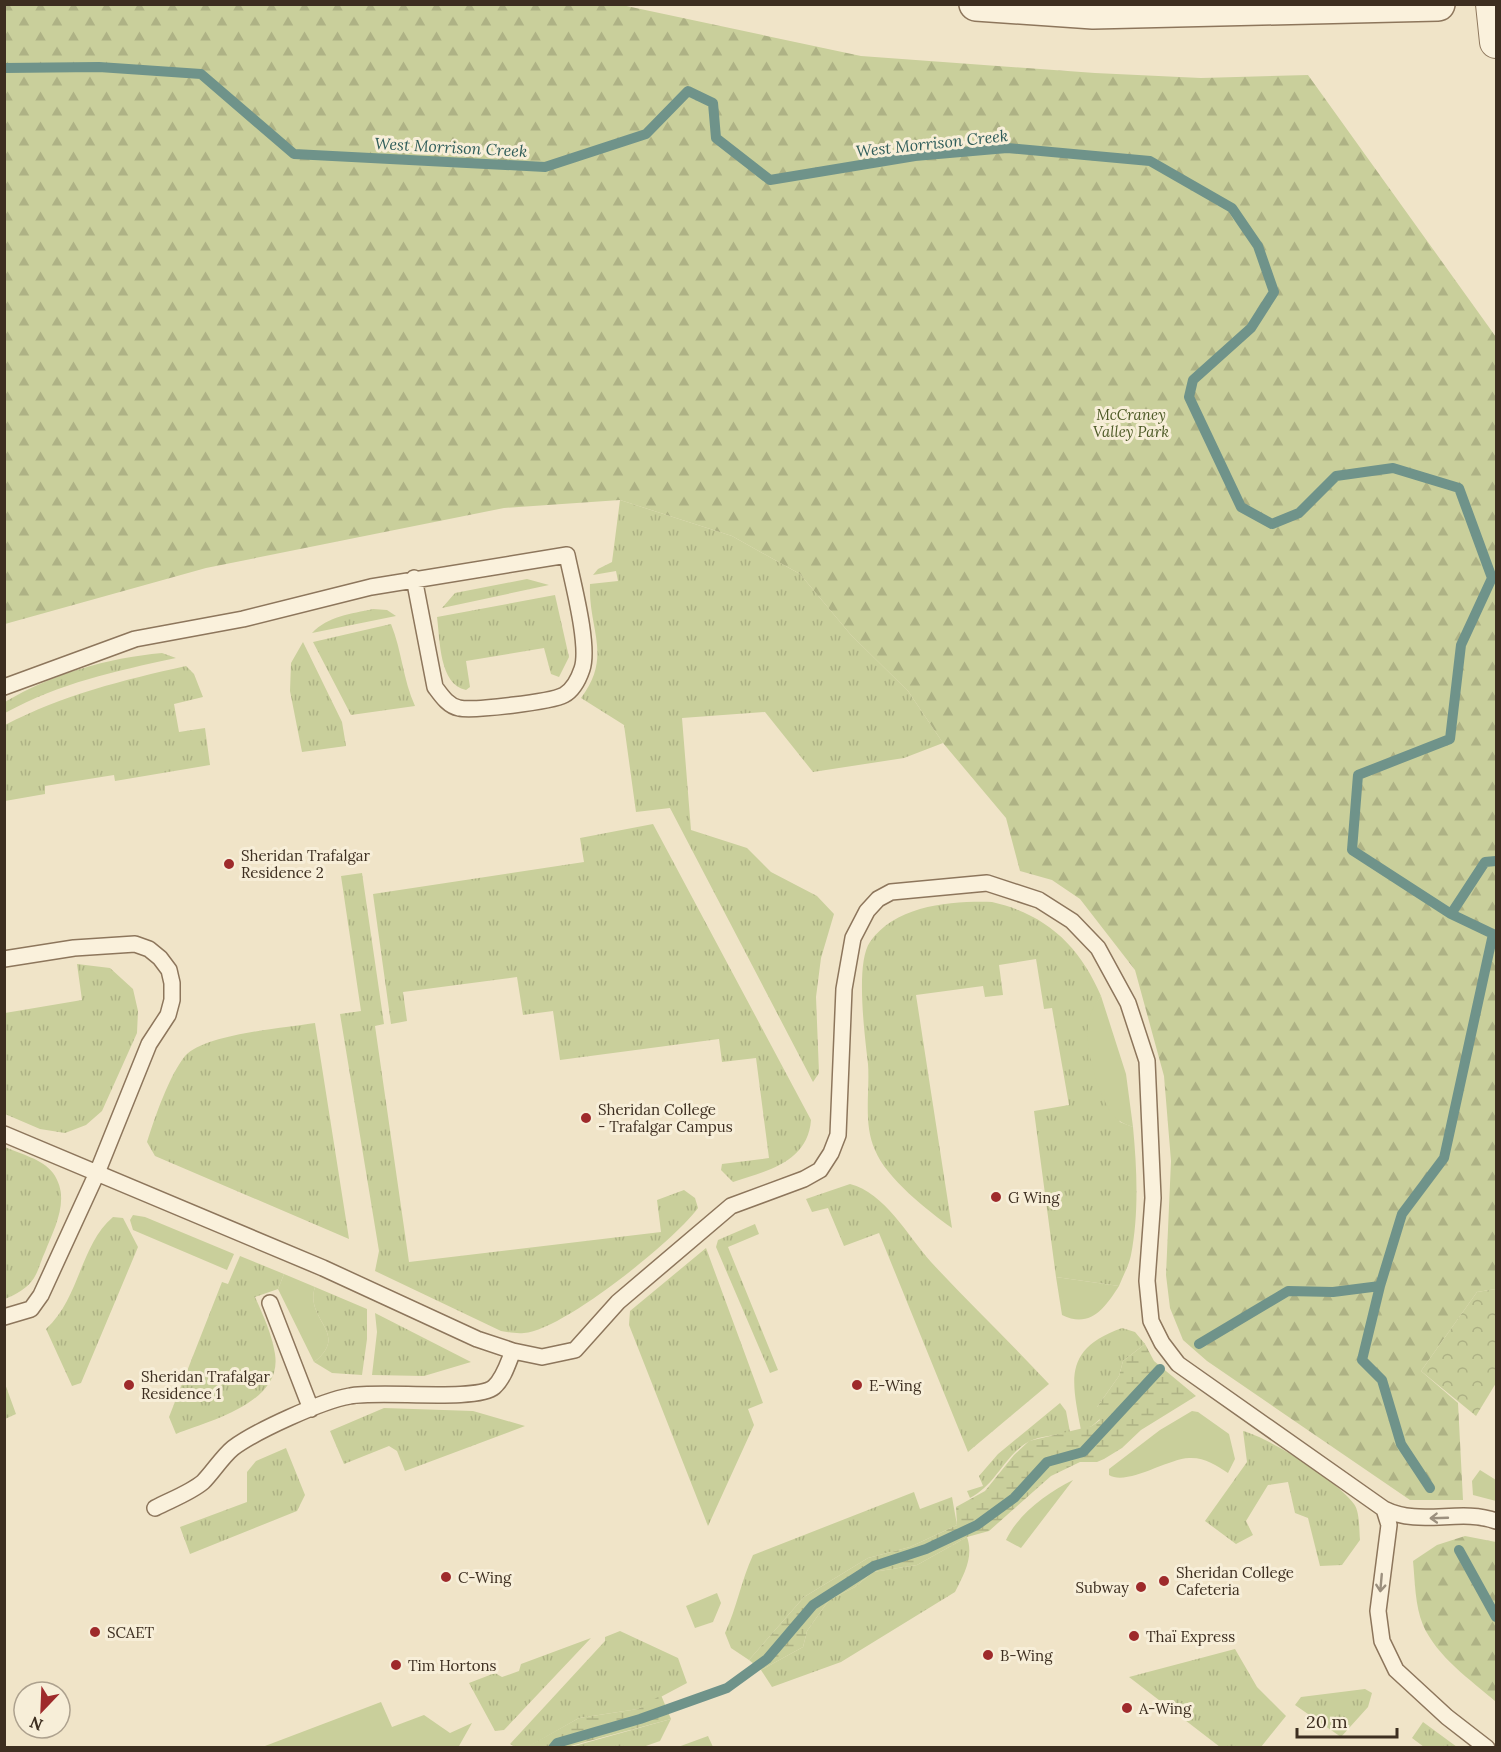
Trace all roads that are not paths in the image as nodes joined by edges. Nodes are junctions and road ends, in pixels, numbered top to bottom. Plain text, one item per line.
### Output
1 (1438, 4) edge
2 (1492, 4) edge
3 (981, 5) edge
4 (1497, 42) edge
5 (414, 578) junction
6 (4, 687) edge
7 (4, 959) edge
8 (4, 1134) edge
9 (97, 1173) junction
10 (270, 1303) dead end
11 (4, 1317) edge
12 (513, 1351) junction
13 (311, 1408) junction
14 (155, 1508) dead end
15 (1384, 1509) junction
16 (1497, 1521) edge
17 (1487, 1748) edge

1 - 3 street
2 - 4 street
5 - 5 lane
5 - 6 lane
7 - 9 lane
8 - 9 lane
9 - 11 lane
9 - 12 lane
10 - 13 lane
12 - 13 lane
12 - 15 lane
13 - 14 lane
16 -> 15 lane
15 -> 17 lane

